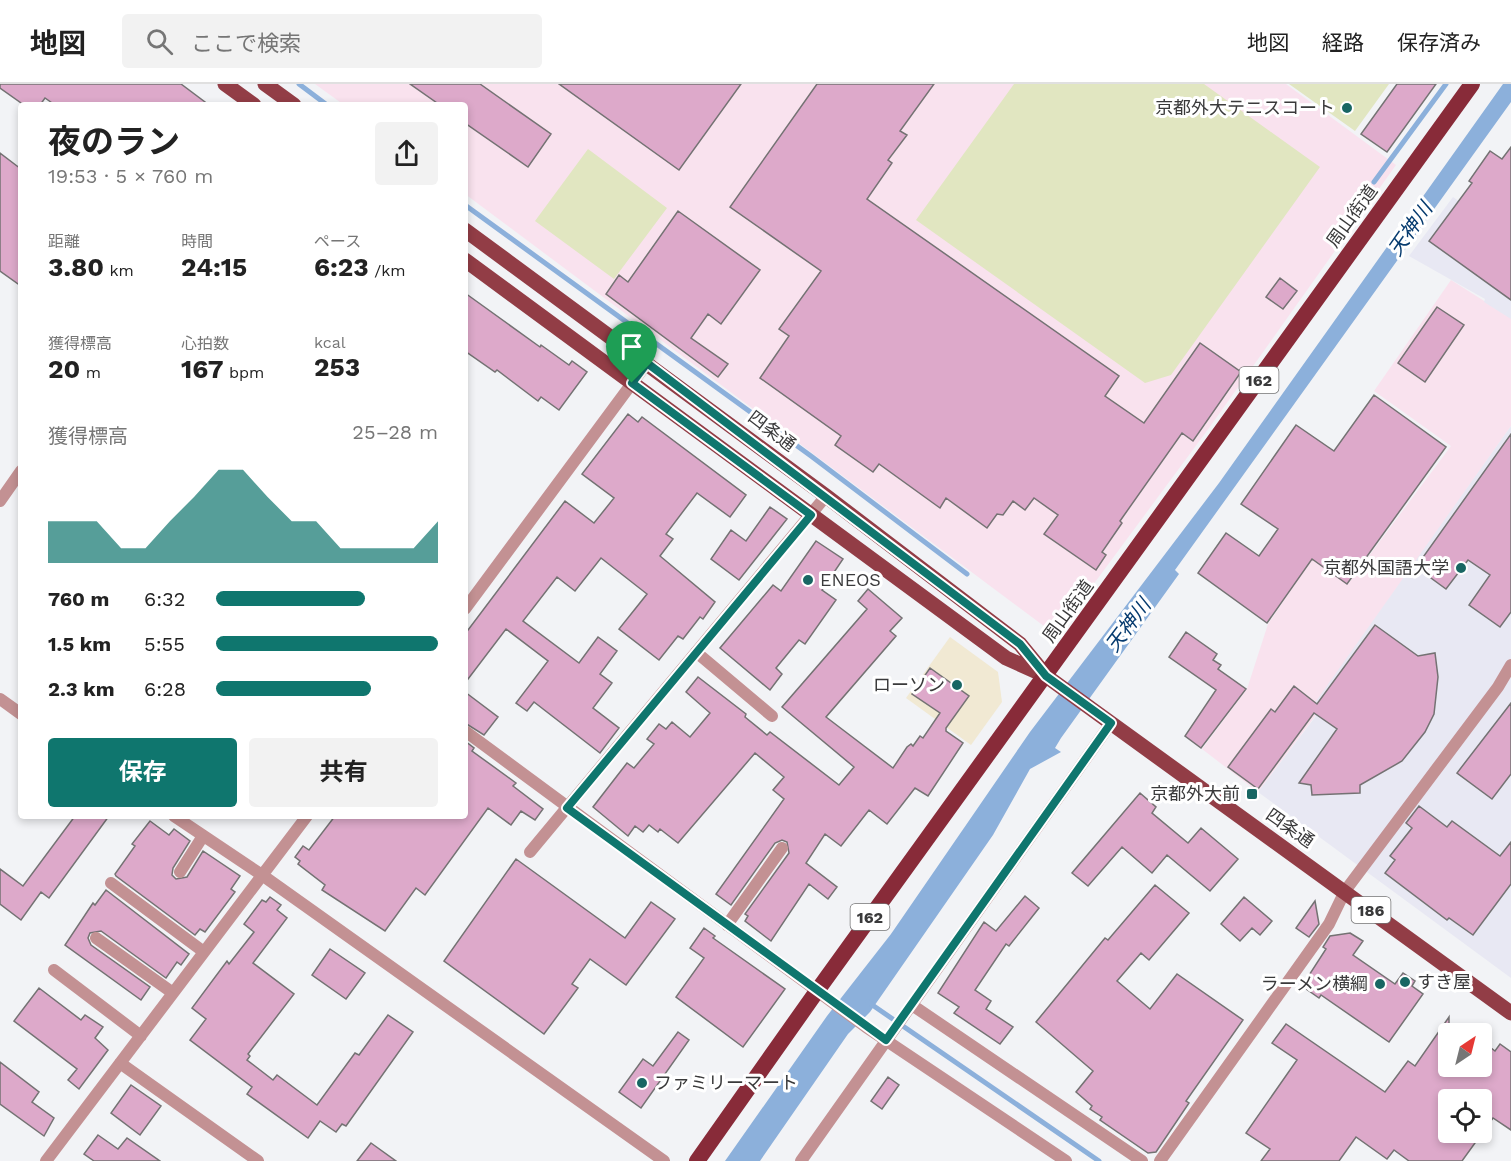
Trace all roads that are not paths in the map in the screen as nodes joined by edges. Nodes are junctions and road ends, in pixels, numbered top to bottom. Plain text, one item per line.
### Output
1 (225, 84) edge
2 (265, 84) edge
3 (1472, 84) edge
4 (250, 102) edge
5 (285, 102) edge
6 (468, 232) edge
7 (468, 262) edge
8 (647, 363) junction
9 (632, 383) junction
10 (18, 475) edge
11 (826, 496) junction
12 (0, 501) edge
13 (811, 515) junction
14 (468, 605) edge
15 (696, 652) junction
16 (1511, 665) edge
17 (1046, 676) junction
18 (0, 699) edge
19 (18, 712) edge
20 (772, 716) dead end
21 (1111, 723) junction
22 (468, 733) edge
23 (567, 808) junction
24 (178, 819) edge
25 (305, 819) edge
26 (203, 836) junction
27 (782, 848) dead end
28 (531, 852) dead end
29 (180, 872) dead end
30 (262, 875) junction
31 (111, 883) dead end
32 (1345, 891) junction
33 (727, 925) junction
34 (96, 938) dead end
35 (204, 952) junction
36 (54, 970) dead end
37 (817, 991) junction
38 (173, 993) junction
39 (909, 1009) junction
40 (1511, 1013) edge
41 (141, 1036) junction
42 (889, 1037) junction
43 (120, 1063) junction
44 (46, 1161) edge
45 (258, 1161) edge
46 (664, 1161) edge
47 (697, 1161) edge
48 (801, 1161) edge
49 (1066, 1161) edge
50 (1142, 1161) edge
51 (1160, 1161) edge

1 - 4 main road
2 - 5 main road
3 - 17 highway, 周山街道 / 162
6 - 8 main road, 四条通 / 186
7 - 9 main road, 四条通 / 186
8 - 9 street
8 - 11 main road, 四条通 / 186
9 - 13 main road, 四条通 / 186
9 - 14 street
10 - 12 street
11 - 13 street
11 - 17 main road, 四条通 / 186
13 - 15 street
13 - 17 main road, 四条通 / 186
15 - 20 street
15 - 23 street
16 - 32 street
17 - 21 main road, 四条通 / 186
17 - 37 highway, 周山街道 / 162
18 - 19 street
21 - 32 main road, 四条通 / 186
21 - 39 street
22 - 23 street
23 - 28 street
23 - 33 street
24 - 26 street
25 - 30 street
26 - 29 street
26 - 30 street
27 - 33 street
30 - 35 street
30 - 46 street
31 - 35 street
32 - 40 main road, 四条通 / 186
32 - 51 street
33 - 37 street
34 - 38 street
35 - 38 street
36 - 41 street
37 - 42 street
37 - 47 highway, 周山街道 / 162
38 - 41 street
39 - 42 street
39 - 50 street
41 - 43 street
42 - 48 street
42 - 49 street
43 - 44 street
43 - 45 street

